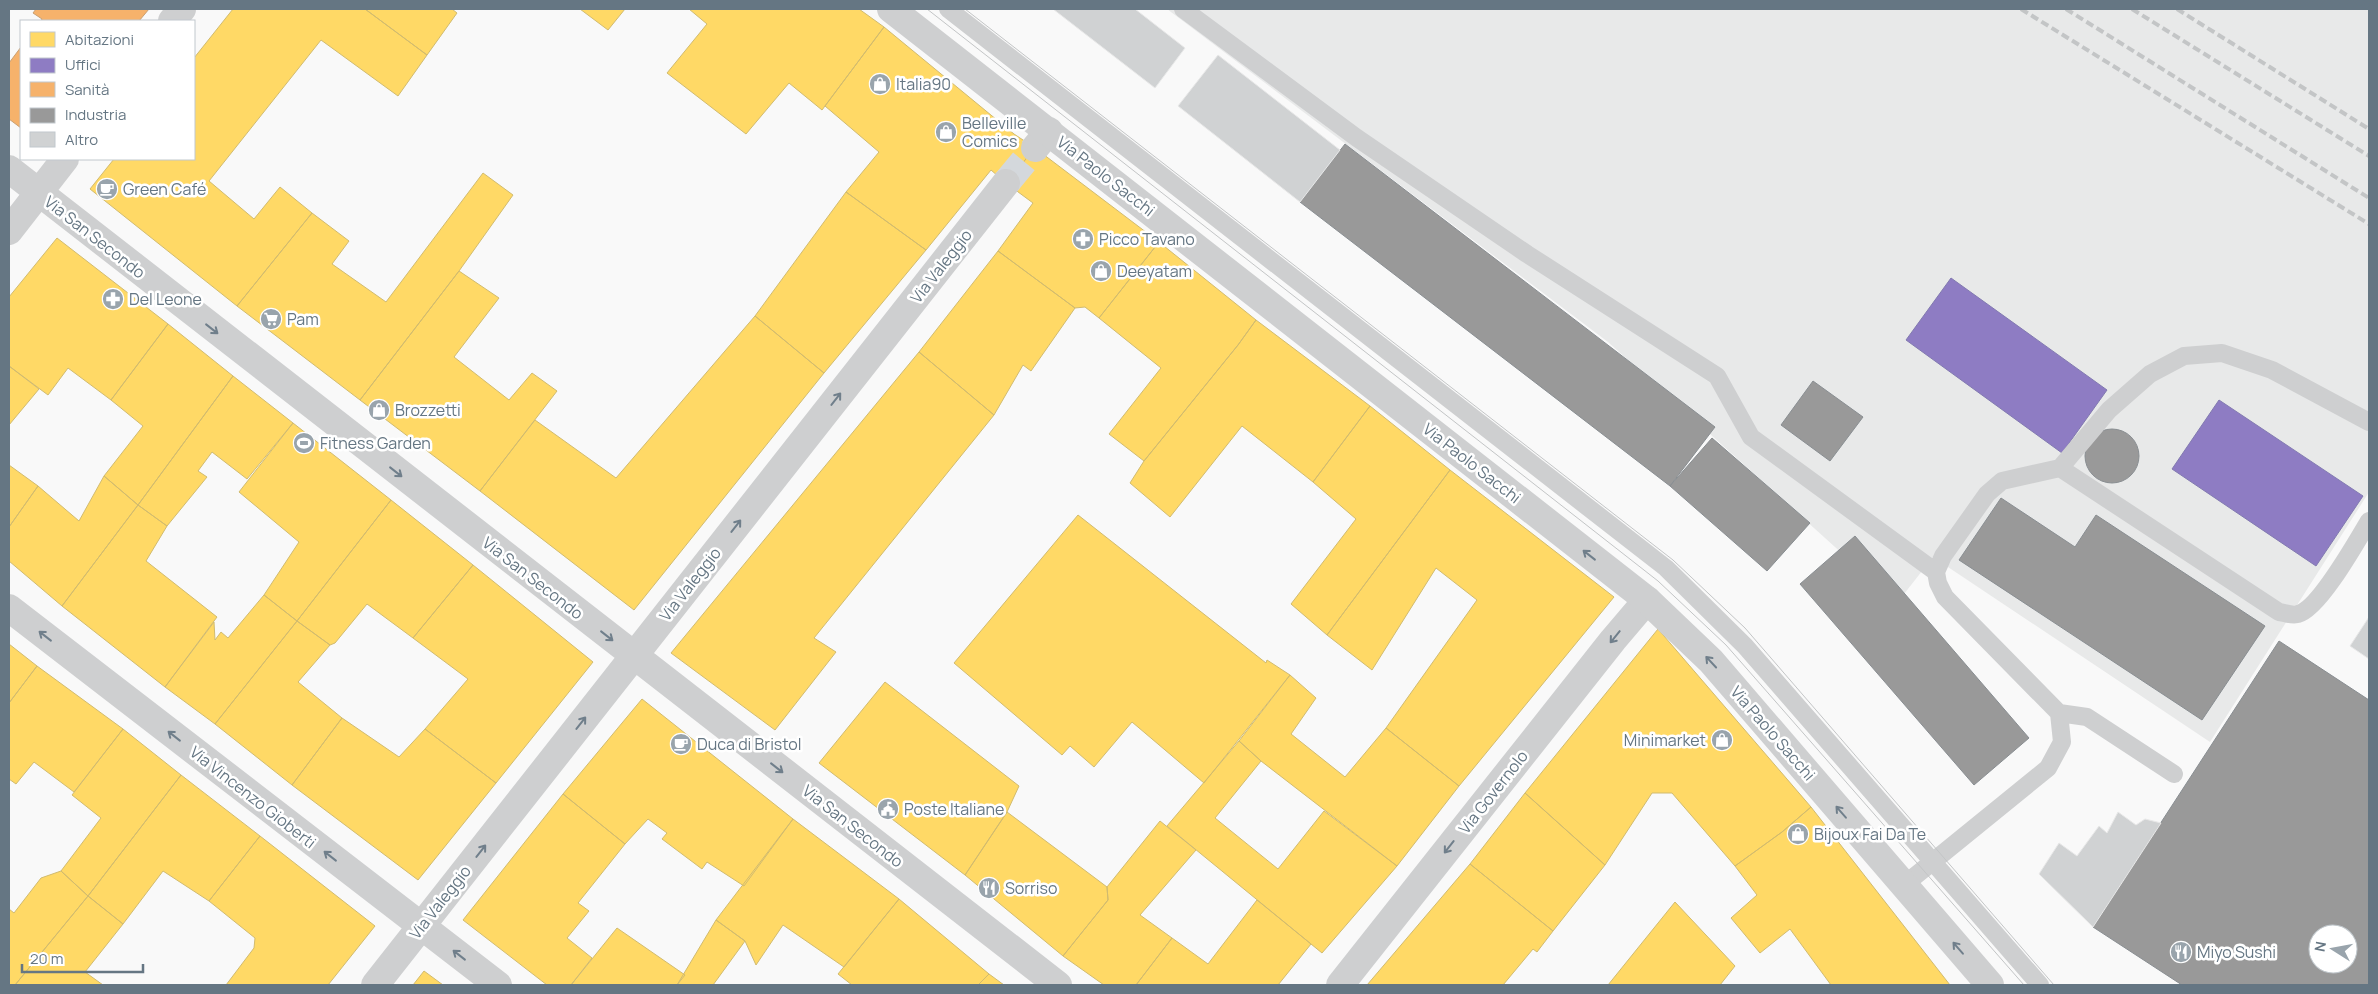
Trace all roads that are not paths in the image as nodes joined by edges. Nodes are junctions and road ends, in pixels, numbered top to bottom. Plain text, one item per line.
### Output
1 (182, 9) edge
2 (891, 9) edge
3 (948, 9) edge
4 (1183, 9) edge
5 (173, 20) edge
6 (64, 160) edge
7 (9, 169) edge
8 (1006, 183) tunnel mouth
9 (38, 193) junction
10 (9, 231) edge
11 (2369, 422) edge
12 (2060, 468) junction
13 (2369, 521) edge
14 (1936, 572) junction
15 (1647, 600) junction
16 (9, 608) edge
17 (633, 656) junction
18 (2059, 713) junction
19 (2174, 774) dead end
20 (1932, 862) junction
21 (1904, 885) junction
22 (422, 926) junction
23 (375, 985) edge
24 (498, 985) edge
25 (1058, 985) edge
26 (1340, 985) edge
27 (1990, 985) edge
28 (2040, 985) edge

1 - 5 street
15 -> 2 street, Via Paolo Sacchi
3 - 20 lane
4 - 14 lane
6 - 9 street
7 - 9 street, Via San Secondo
17 -> 8 street, Via Valeggio
9 - 10 street
9 -> 17 street, Via San Secondo
11 - 12 lane
12 - 13 lane
12 - 14 lane
14 - 18 lane
21 -> 15 street, Via Paolo Sacchi
15 -> 26 street, Via Governolo
22 -> 16 street, Via Vincenzo Gioberti
22 -> 17 street, Via Valeggio
17 -> 25 street, Via San Secondo
18 - 19 lane
18 - 20 lane
20 - 21 lane
20 - 28 lane
27 -> 21 street, Via Paolo Sacchi
22 - 23 street, Via Valeggio
24 -> 22 street, Via Vincenzo Gioberti

